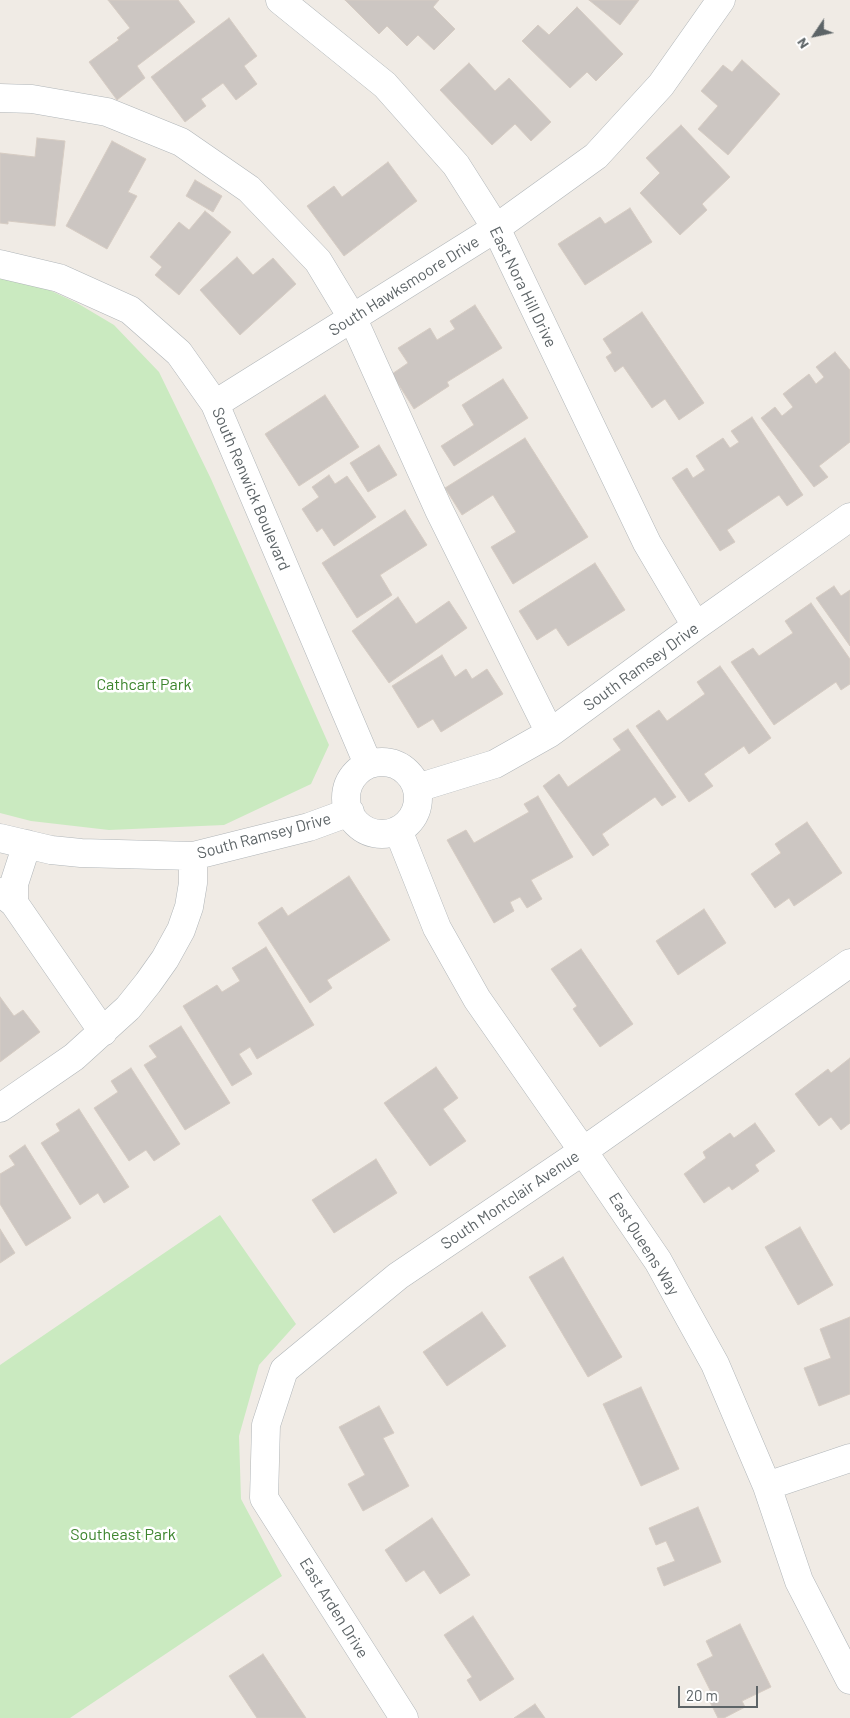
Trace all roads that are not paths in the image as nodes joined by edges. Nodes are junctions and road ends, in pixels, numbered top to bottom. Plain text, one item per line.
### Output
1 (280, 0) edge
2 (721, 0) edge
3 (0, 98) edge
4 (496, 228) junction
5 (0, 264) edge
6 (353, 319) junction
7 (215, 404) junction
8 (850, 517) edge
9 (696, 626) junction
10 (550, 733) junction
11 (368, 764) junction
12 (417, 788) junction
13 (350, 812) junction
14 (398, 830) junction
15 (0, 838) edge
16 (27, 844) junction
17 (193, 856) junction
18 (7, 897) edge
19 (850, 963) edge
20 (103, 1032) junction
21 (0, 1108) edge
22 (583, 1150) junction
23 (850, 1458) edge
24 (767, 1486) junction
25 (264, 1498) joint
26 (850, 1680) edge
27 (404, 1718) edge

1 - 4 street, East Nora Hill Drive
2 - 4 street, South Hawksmoore Drive
3 - 6 street
4 - 6 street, South Hawksmoore Drive
4 - 9 street, East Nora Hill Drive
5 - 7 street, South Renwick Boulevard
6 - 7 street, South Hawksmoore Drive
6 - 10 street
7 - 11 street, South Renwick Boulevard
8 - 9 street, South Ramsey Drive
9 - 10 street, South Ramsey Drive
10 - 12 street, South Ramsey Drive
11 - 12 street
11 - 13 street
12 - 14 street
13 - 14 street
13 - 17 street, South Ramsey Drive
14 - 22 street, East Queens Way
15 - 16 street, South Ramsey Drive
16 - 17 street, South Ramsey Drive
16 - 18 street
17 - 20 street
18 - 20 street
19 - 22 street, South Montclair Avenue
20 - 21 street
22 - 24 street, East Queens Way
22 - 25 street, South Montclair Avenue
23 - 24 street
24 - 26 street, East Queens Way
25 - 27 street, East Arden Drive

